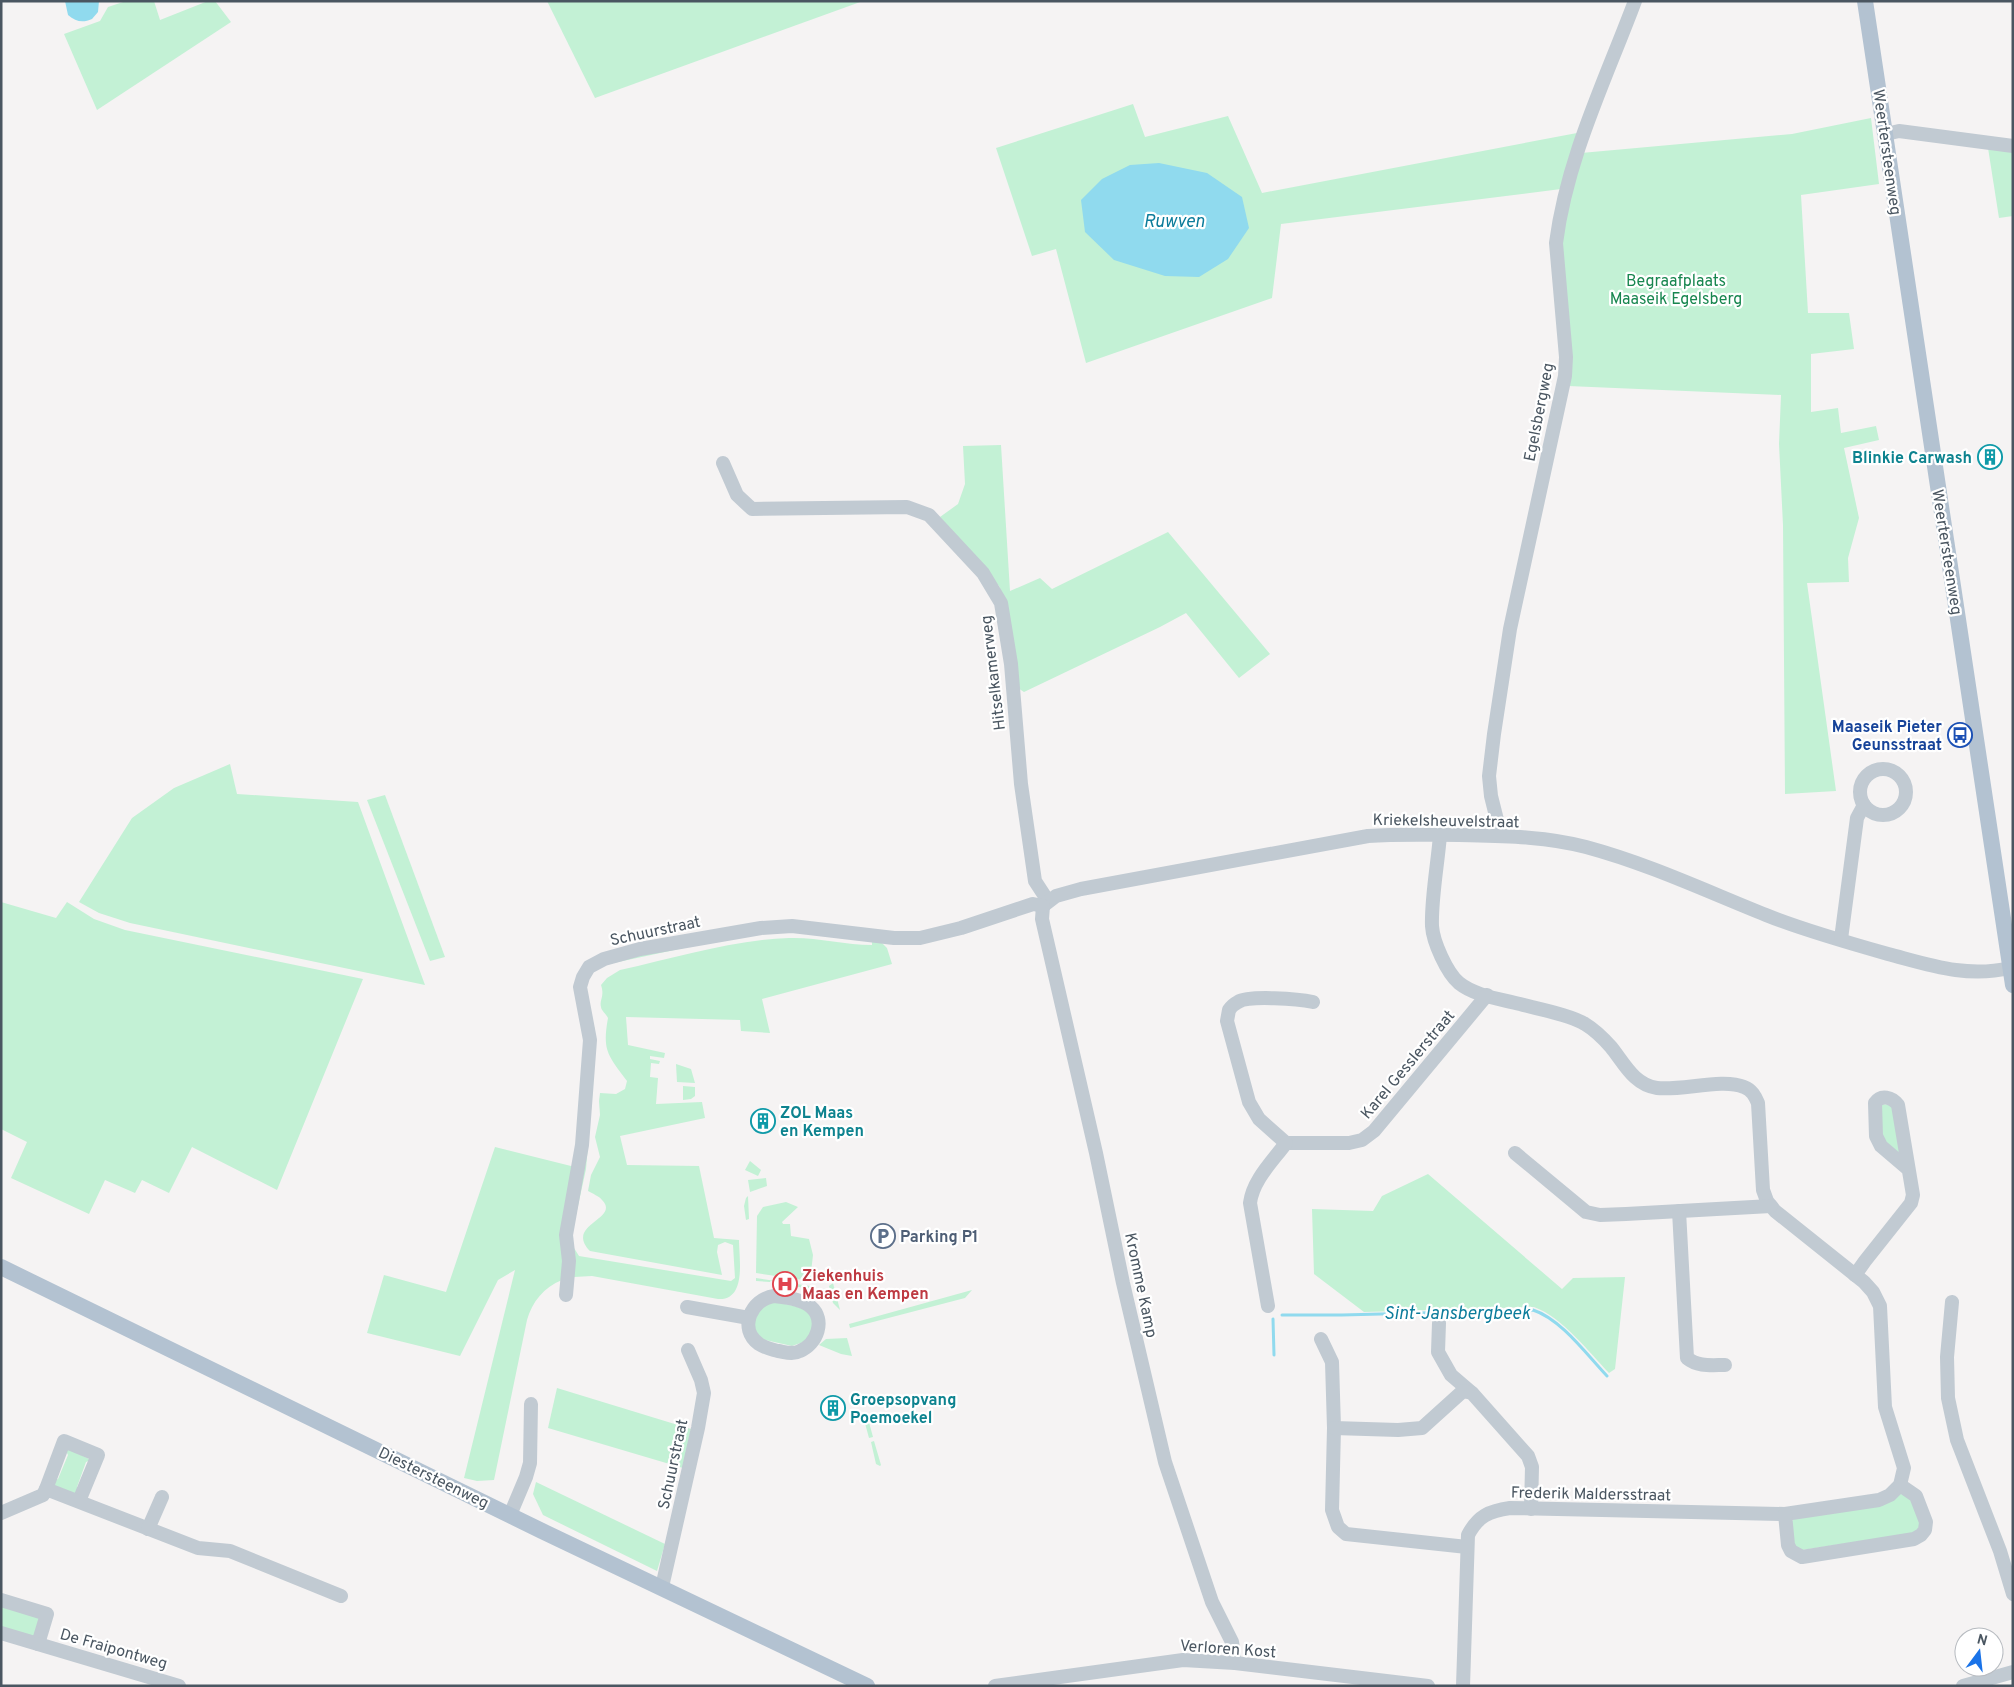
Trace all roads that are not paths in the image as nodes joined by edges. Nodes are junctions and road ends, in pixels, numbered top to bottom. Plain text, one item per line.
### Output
1 (1635, 1) edge
2 (1866, 1) edge
3 (1886, 134) junction
4 (2013, 146) edge
5 (723, 463) dead end
6 (1864, 805) dead end
7 (1440, 835) junction
8 (1501, 836) junction
9 (1046, 903) junction
10 (1841, 939) junction
11 (2010, 942) edge
12 (2010, 968) junction
13 (2013, 985) edge
14 (1487, 995) junction
15 (1313, 1002) dead end
16 (1286, 1143) junction
17 (1516, 1153) dead end
18 (1908, 1169) junction
19 (1771, 1206) junction
20 (1679, 1211) junction
21 (1, 1267) edge
22 (1855, 1275) junction
23 (566, 1295) dead end
24 (1952, 1302) dead end
25 (1268, 1306) dead end
26 (687, 1307) dead end
27 (749, 1318) junction
28 (1439, 1322) dead end
29 (1320, 1339) dead end
30 (688, 1350) dead end
31 (1725, 1365) dead end
32 (1472, 1393) junction
33 (530, 1404) dead end
34 (1334, 1428) junction
35 (1900, 1485) junction
36 (46, 1489) junction
37 (162, 1497) dead end
38 (79, 1501) junction
39 (1531, 1509) junction
40 (1, 1513) edge
41 (1785, 1514) junction
42 (510, 1515) junction
43 (148, 1529) junction
44 (1467, 1547) junction
45 (662, 1587) junction
46 (2013, 1594) edge
47 (341, 1596) dead end
48 (1, 1600) edge
49 (1, 1634) edge
50 (38, 1644) junction
51 (1235, 1664) junction
52 (2013, 1672) edge
53 (179, 1686) edge
54 (867, 1686) edge
55 (995, 1686) edge
56 (1428, 1686) edge
57 (1464, 1686) edge
58 (1963, 1686) edge

1 - 8 street, Egelsbergweg
2 - 3 main road, Weertersteenweg
3 - 4 street
3 - 11 main road, Weertersteenweg
5 - 9 street, Hitselkamerweg
6 - 10 street
7 - 8 street, Kriekelsheuvelstraat
7 - 9 street, Kriekelsheuvelstraat
7 - 14 street
8 - 10 street, Kriekelsheuvelstraat
9 - 23 street, Schuurstraat
9 - 51 street, Kromme Kamp
10 - 12 street, Kriekelsheuvelstraat
11 - 12 main road, Weertersteenweg
12 - 13 main road, Weertersteenweg
14 - 16 street, Karel Gesslerstraat
14 - 19 street
15 - 16 street
16 - 25 street
17 - 20 street
18 - 18 street
18 - 22 street
19 - 20 street
19 - 22 street
20 - 31 street
21 - 42 main road, Diestersteenweg
22 - 35 street
24 - 46 street
26 - 27 street
27 - 27 street
28 - 32 street
29 - 34 street
30 - 45 street, Schuurstraat
32 - 34 street
32 - 39 street
33 - 42 street
34 - 44 street
35 - 41 street, Frederik Maldersstraat
35 - 41 street
36 - 38 street
36 - 38 street
36 - 40 street
37 - 43 street
38 - 43 street
39 - 41 street, Frederik Maldersstraat
39 - 44 street, Frederik Maldersstraat
42 - 45 main road, Diestersteenweg
43 - 47 street
44 - 57 street, Frederik Maldersstraat
45 - 54 main road, Diestersteenweg
48 - 50 street, De Fraipontweg
49 - 50 street, De Fraipontweg
50 - 53 street, De Fraipontweg
51 - 55 street, Verloren Kost
51 - 56 street, Verloren Kost
52 - 58 street

